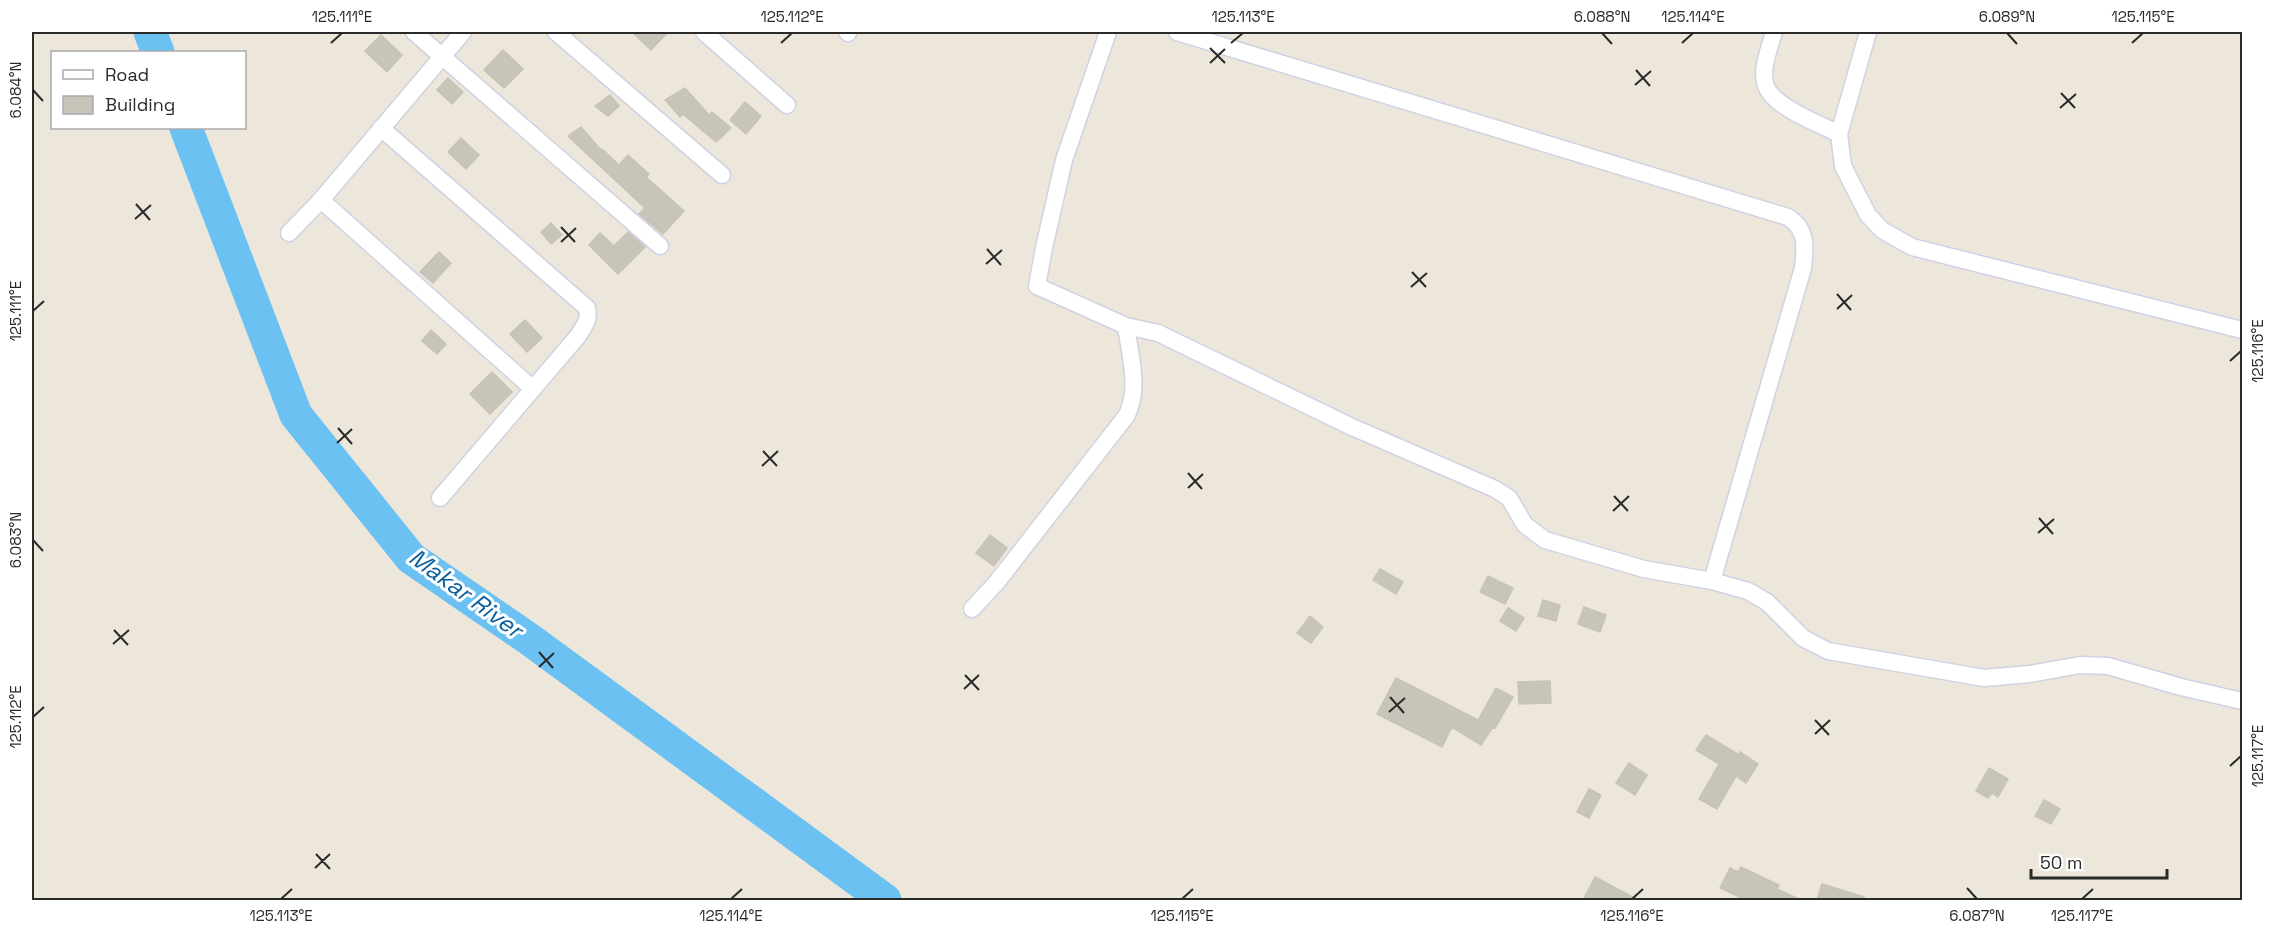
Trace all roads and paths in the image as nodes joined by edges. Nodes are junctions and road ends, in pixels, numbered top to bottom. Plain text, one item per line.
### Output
1 (414, 32) edge
2 (463, 32) edge
3 (556, 32) edge
4 (704, 32) edge
5 (1108, 32) edge
6 (1178, 32) edge
7 (1774, 32) edge
8 (1868, 32) edge
9 (442, 54) junction
10 (787, 105) dead end
11 (381, 128) junction
12 (1839, 134) junction
13 (722, 175) dead end
14 (321, 200) junction
15 (289, 233) dead end
16 (660, 246) dead end
17 (1126, 326) junction
18 (2242, 330) edge
19 (532, 388) junction
20 (440, 498) dead end
21 (1712, 581) junction
22 (972, 609) dead end
23 (2242, 701) edge

1 - 9 street
2 - 9 street
3 - 13 street
4 - 10 street
5 - 17 street
6 - 21 street
7 - 12 street
8 - 12 street
9 - 11 street
9 - 16 street
11 - 14 street
11 - 19 street
12 - 18 street
14 - 15 street
14 - 19 street
17 - 21 street
17 - 22 street
19 - 20 street
21 - 23 street

